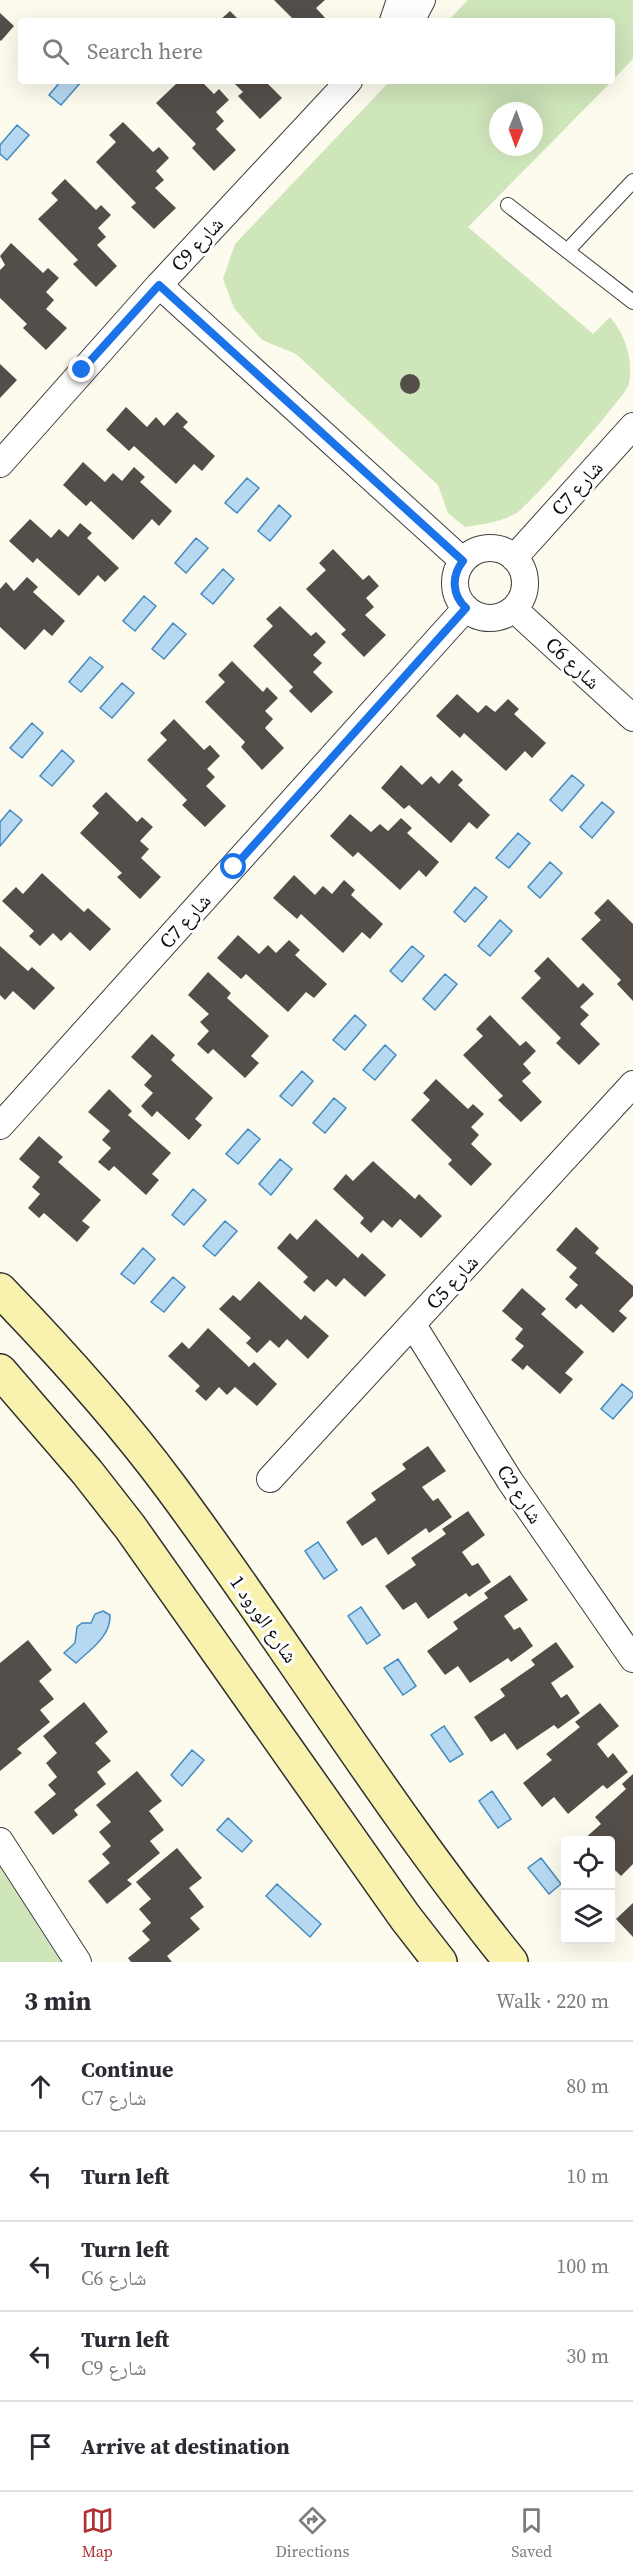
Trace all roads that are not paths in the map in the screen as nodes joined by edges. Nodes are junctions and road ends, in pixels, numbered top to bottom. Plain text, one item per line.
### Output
1 (400, 0) edge
2 (422, 0) edge
3 (394, 18) edge
4 (413, 18) edge
5 (346, 84) edge
6 (633, 181) edge
7 (508, 205) dead end
8 (567, 251) junction
9 (159, 285) junction
10 (633, 302) edge
11 (633, 426) edge
12 (0, 464) edge
13 (518, 554) junction
14 (463, 561) junction
15 (466, 608) junction
16 (514, 609) junction
17 (633, 718) edge
18 (633, 1084) edge
19 (0, 1125) edge
20 (0, 1290) edge
21 (413, 1324) junction
22 (0, 1371) edge
23 (270, 1479) dead end
24 (633, 1659) edge
25 (0, 1841) edge
26 (78, 1962) edge
27 (440, 1962) edge
28 (511, 1962) edge

1 - 3 street
2 - 4 street
5 - 9 street, C9 شارع
6 - 8 lane
7 - 8 lane
8 - 10 lane
9 - 12 street, C9 شارع
9 - 14 street
11 - 13 street, C7 شارع
13 - 14 street
13 - 16 street
14 - 15 street
15 - 16 street
15 - 19 street, C7 شارع
16 - 17 street, C6 شارع
18 - 21 street, C5 شارع
20 - 28 street, شارع الورود 1
21 - 23 street, C5 شارع
21 - 24 street, C2 شارع
22 - 27 street
25 - 26 street

